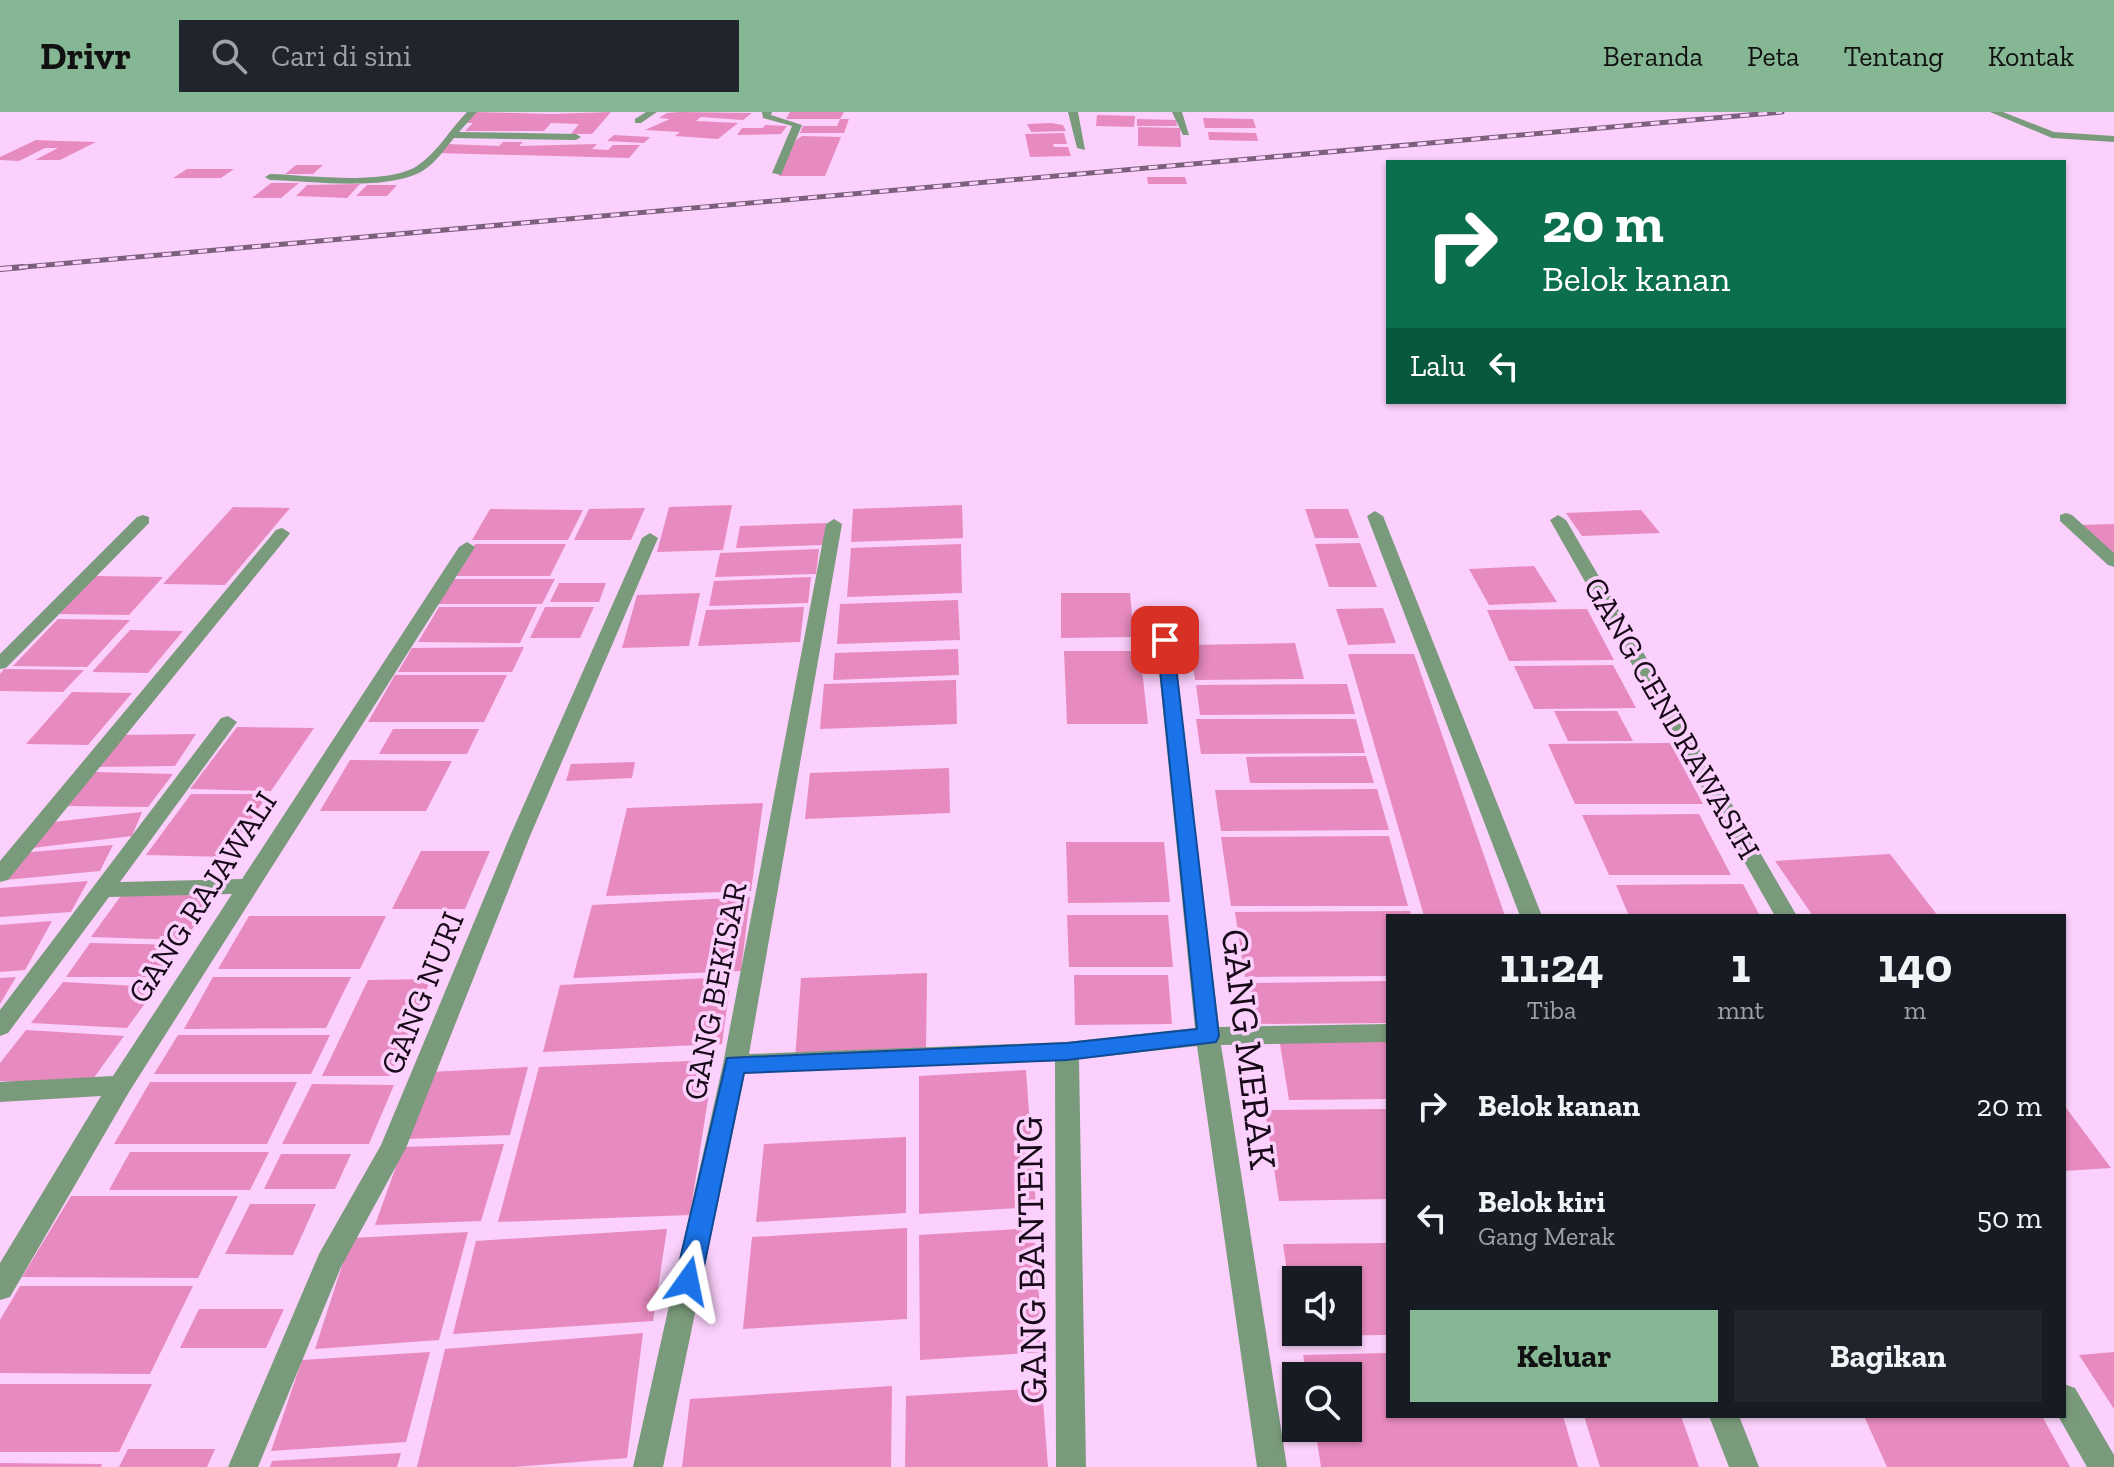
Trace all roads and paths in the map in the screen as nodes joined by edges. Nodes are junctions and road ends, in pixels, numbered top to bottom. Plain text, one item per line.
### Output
1 (472, 112) edge
2 (652, 112) edge
3 (767, 112) edge
4 (1073, 112) edge
5 (1177, 112) edge
6 (1995, 112) edge
7 (638, 121) dead end
8 (1186, 133) dead end
9 (450, 135) junction
10 (576, 137) dead end
11 (2114, 139) edge
12 (1082, 148) dead end
13 (777, 173) dead end
14 (270, 177) dead end
15 (1375, 516) dead end
16 (2066, 518) dead end
17 (143, 520) dead end
18 (1558, 520) dead end
19 (834, 524) dead end
20 (282, 533) dead end
21 (650, 538) dead end
22 (467, 547) dead end
23 (2114, 562) edge
24 (1165, 640) dead end
25 (0, 664) edge
26 (228, 722) dead end
27 (0, 875) edge
28 (247, 886) junction
29 (105, 890) junction
30 (1530, 914) edge
31 (1785, 914) edge
32 (0, 1027) edge
33 (1386, 1033) edge
34 (1208, 1036) junction
35 (1067, 1051) junction
36 (735, 1064) junction
37 (120, 1085) junction
38 (0, 1092) edge
39 (0, 1288) edge
40 (2066, 1401) edge
41 (1725, 1418) edge
42 (243, 1467) edge
43 (648, 1467) edge
44 (1071, 1467) edge
45 (1272, 1467) edge
46 (1744, 1467) edge
47 (2104, 1467) edge

1 - 9 street
2 - 7 street
3 - 13 street
4 - 12 street
5 - 8 street
6 - 11 street
9 - 10 street
9 - 14 street
15 - 30 street
16 - 23 street
17 - 25 street
18 - 31 street, GANG CENDRAWASIH
19 - 36 street, GANG BEKISAR
20 - 27 street
21 - 42 street, GANG NURI
22 - 28 street, GANG RAJAWALI
24 - 34 street, GANG MERAK
26 - 29 street
28 - 29 street
28 - 37 street, GANG RAJAWALI
29 - 32 street
33 - 34 street
34 - 35 street
34 - 45 street, GANG MERAK
35 - 36 street
35 - 44 street, GANG BANTENG
36 - 43 street, GANG BEKISAR
37 - 38 street
37 - 39 street, GANG RAJAWALI
40 - 47 street
41 - 46 street

